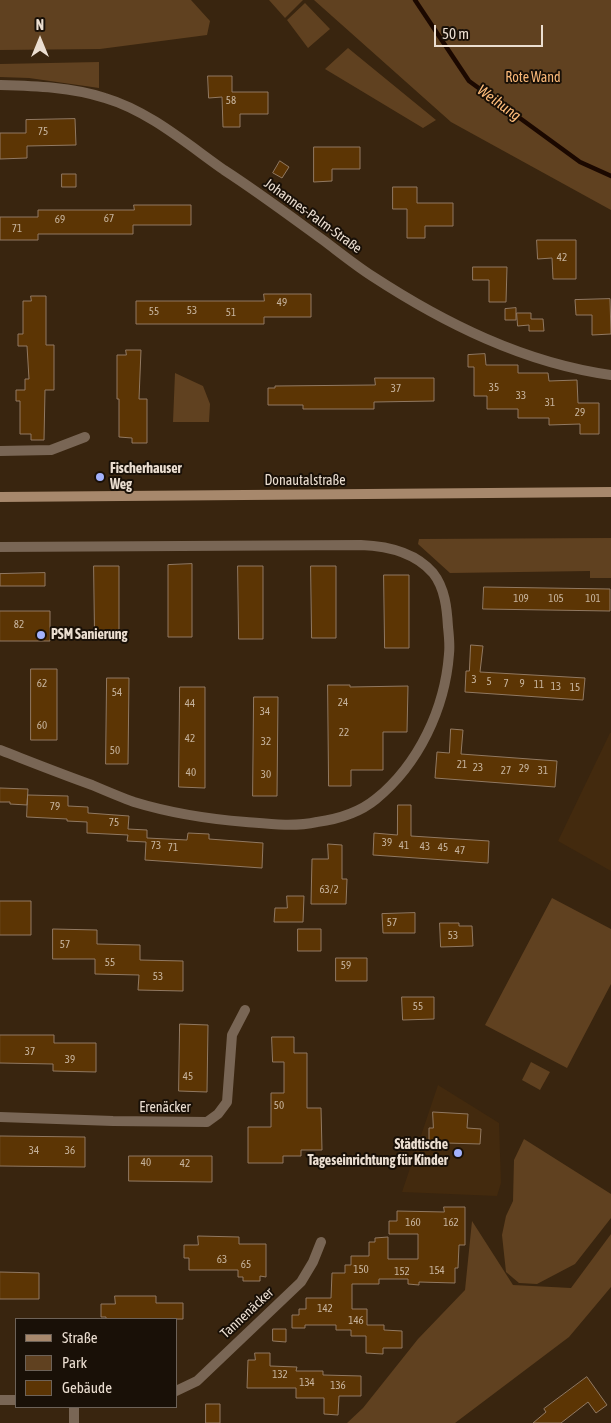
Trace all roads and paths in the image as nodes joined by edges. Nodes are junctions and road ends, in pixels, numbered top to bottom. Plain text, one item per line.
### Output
1 (0, 85) edge
2 (611, 375) edge
3 (84, 437) dead end
4 (0, 451) edge
5 (611, 492) edge
6 (0, 497) edge
7 (0, 547) edge
8 (0, 750) edge
9 (245, 1010) dead end
10 (0, 1117) edge
11 (321, 1242) dead end
12 (178, 1390) edge
13 (0, 1400) edge
14 (15, 1400) edge
15 (74, 1408) edge
16 (74, 1423) edge

1 - 2 street, Johannes-Palm-Straße
3 - 4 street
5 - 6 main road, Donautalstraße
7 - 8 street
9 - 10 street, Erenäcker
11 - 12 street, Tannenäcker
13 - 14 street
15 - 16 street

